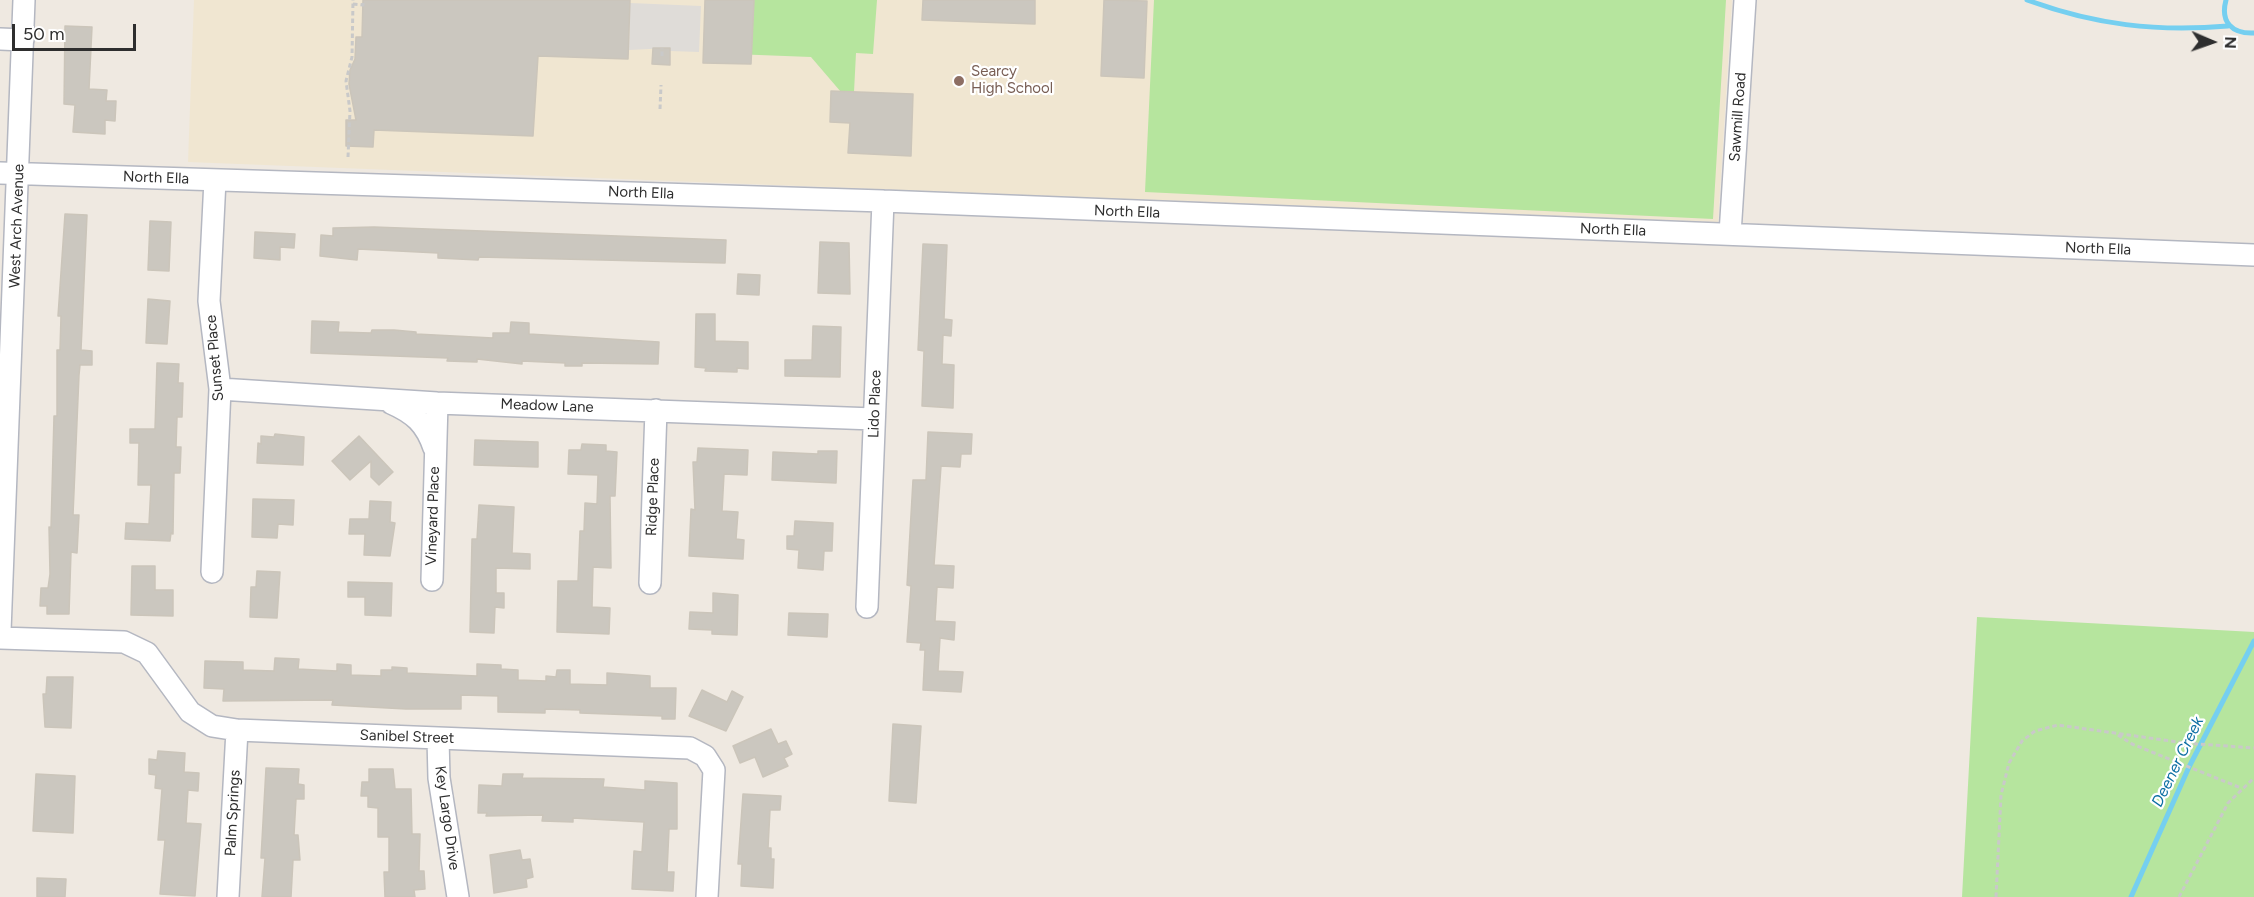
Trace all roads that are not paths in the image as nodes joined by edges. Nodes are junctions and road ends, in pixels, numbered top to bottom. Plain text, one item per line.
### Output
1 (24, 0) edge
2 (1745, 0) edge
3 (0, 39) edge
4 (23, 40) junction
5 (9, 173) edge
6 (215, 180) junction
7 (883, 201) junction
8 (1730, 234) junction
9 (2254, 255) edge
10 (220, 389) junction
11 (383, 400) junction
12 (437, 403) junction
13 (656, 410) junction
14 (874, 419) junction
15 (435, 451) junction
16 (212, 572) dead end
17 (432, 580) dead end
18 (650, 583) dead end
19 (867, 607) dead end
20 (0, 631) edge
21 (0, 638) edge
22 (237, 730) junction
23 (438, 738) junction
24 (228, 897) edge
25 (458, 897) edge
26 (707, 897) edge

1 - 4 street, West Arch Avenue
2 - 8 street, Sawmill Road
3 - 4 street
4 - 5 street, West Arch Avenue
5 - 6 street, North Ella
5 - 20 street, West Arch Avenue
6 - 7 street, North Ella
6 - 10 street, Sunset Place
7 - 8 street, North Ella
7 - 14 street, Lido Place
8 - 9 street, North Ella
10 - 11 street, Meadow Lane
10 - 16 street, Sunset Place
11 - 12 street, Meadow Lane
11 - 15 street, Vineyard Place
12 - 13 street, Meadow Lane
12 - 15 street, Vineyard Place
13 - 14 street, Meadow Lane
13 - 18 street, Ridge Place
14 - 19 street, Lido Place
15 - 17 street, Vineyard Place
21 - 22 street, Sanibel Street
22 - 23 street, Sanibel Street
22 - 24 street, Palm Springs
23 - 25 street, Key Largo Drive
23 - 26 street, Sanibel Street

